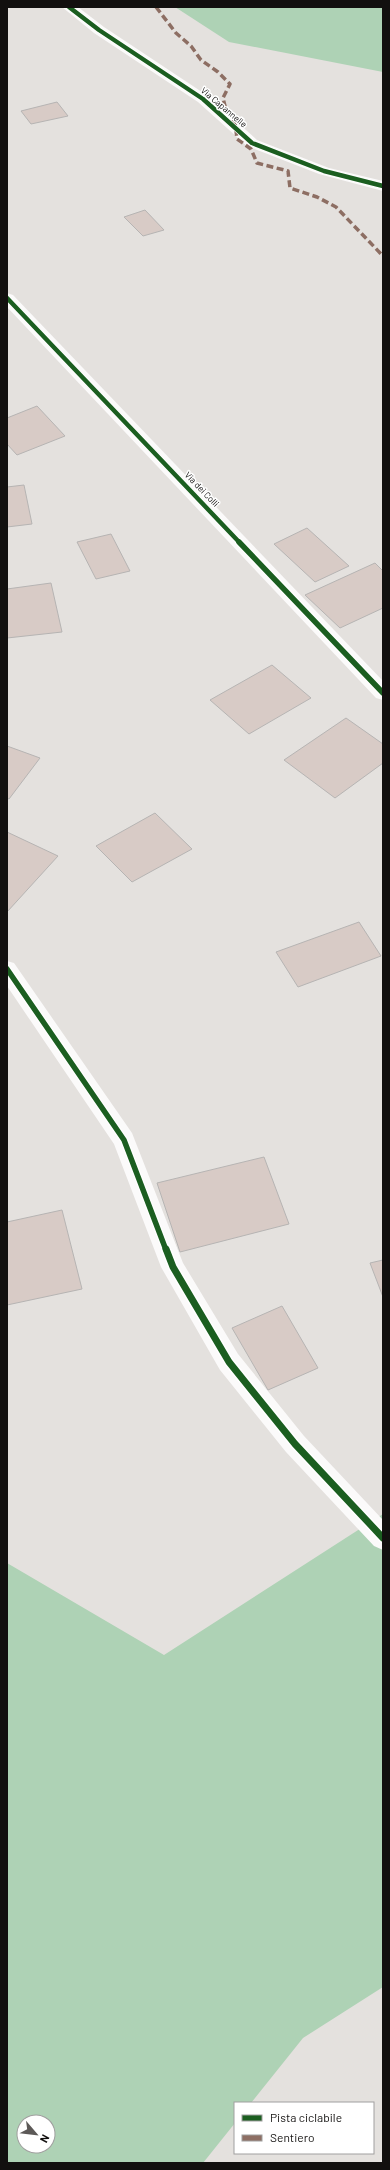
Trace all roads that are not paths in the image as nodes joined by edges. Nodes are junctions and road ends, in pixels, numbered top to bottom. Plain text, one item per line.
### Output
1 (69, 7) edge
2 (383, 186) edge
3 (7, 298) edge
4 (383, 693) edge
5 (7, 969) edge
6 (383, 1538) edge

1 - 2 street, Via Capannelle
3 - 4 street, Via dei Colli
5 - 6 street

